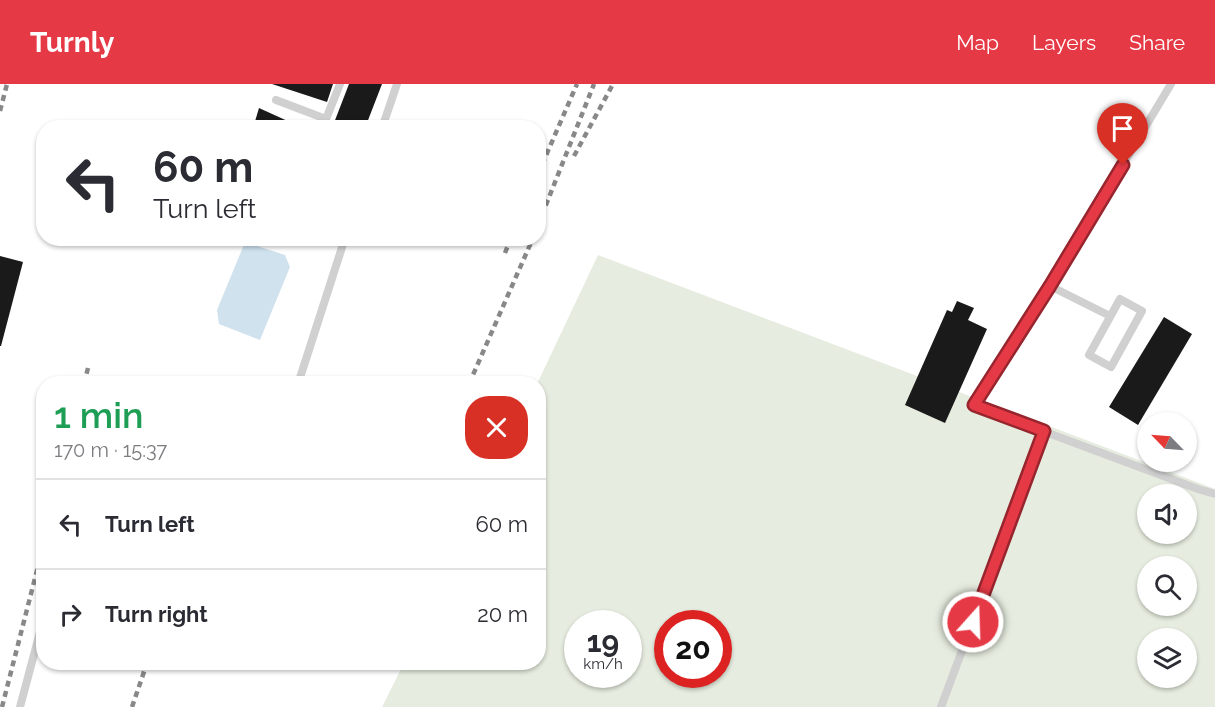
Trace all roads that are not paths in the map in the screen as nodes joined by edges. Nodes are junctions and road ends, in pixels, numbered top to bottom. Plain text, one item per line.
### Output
1 (340, 84) edge
2 (397, 84) edge
3 (1171, 84) edge
4 (276, 100) dead end
5 (385, 120) edge
6 (342, 246) edge
7 (1050, 286) junction
8 (1110, 316) junction
9 (301, 376) edge
10 (1044, 431) junction
11 (1215, 494) edge
12 (36, 647) edge
13 (20, 707) edge
14 (942, 707) edge

1 - 4 lane
2 - 5 lane
3 - 7 lane
6 - 9 lane
7 - 8 lane
7 - 10 lane
8 - 8 lane
10 - 11 lane
10 - 14 lane
12 - 13 lane

